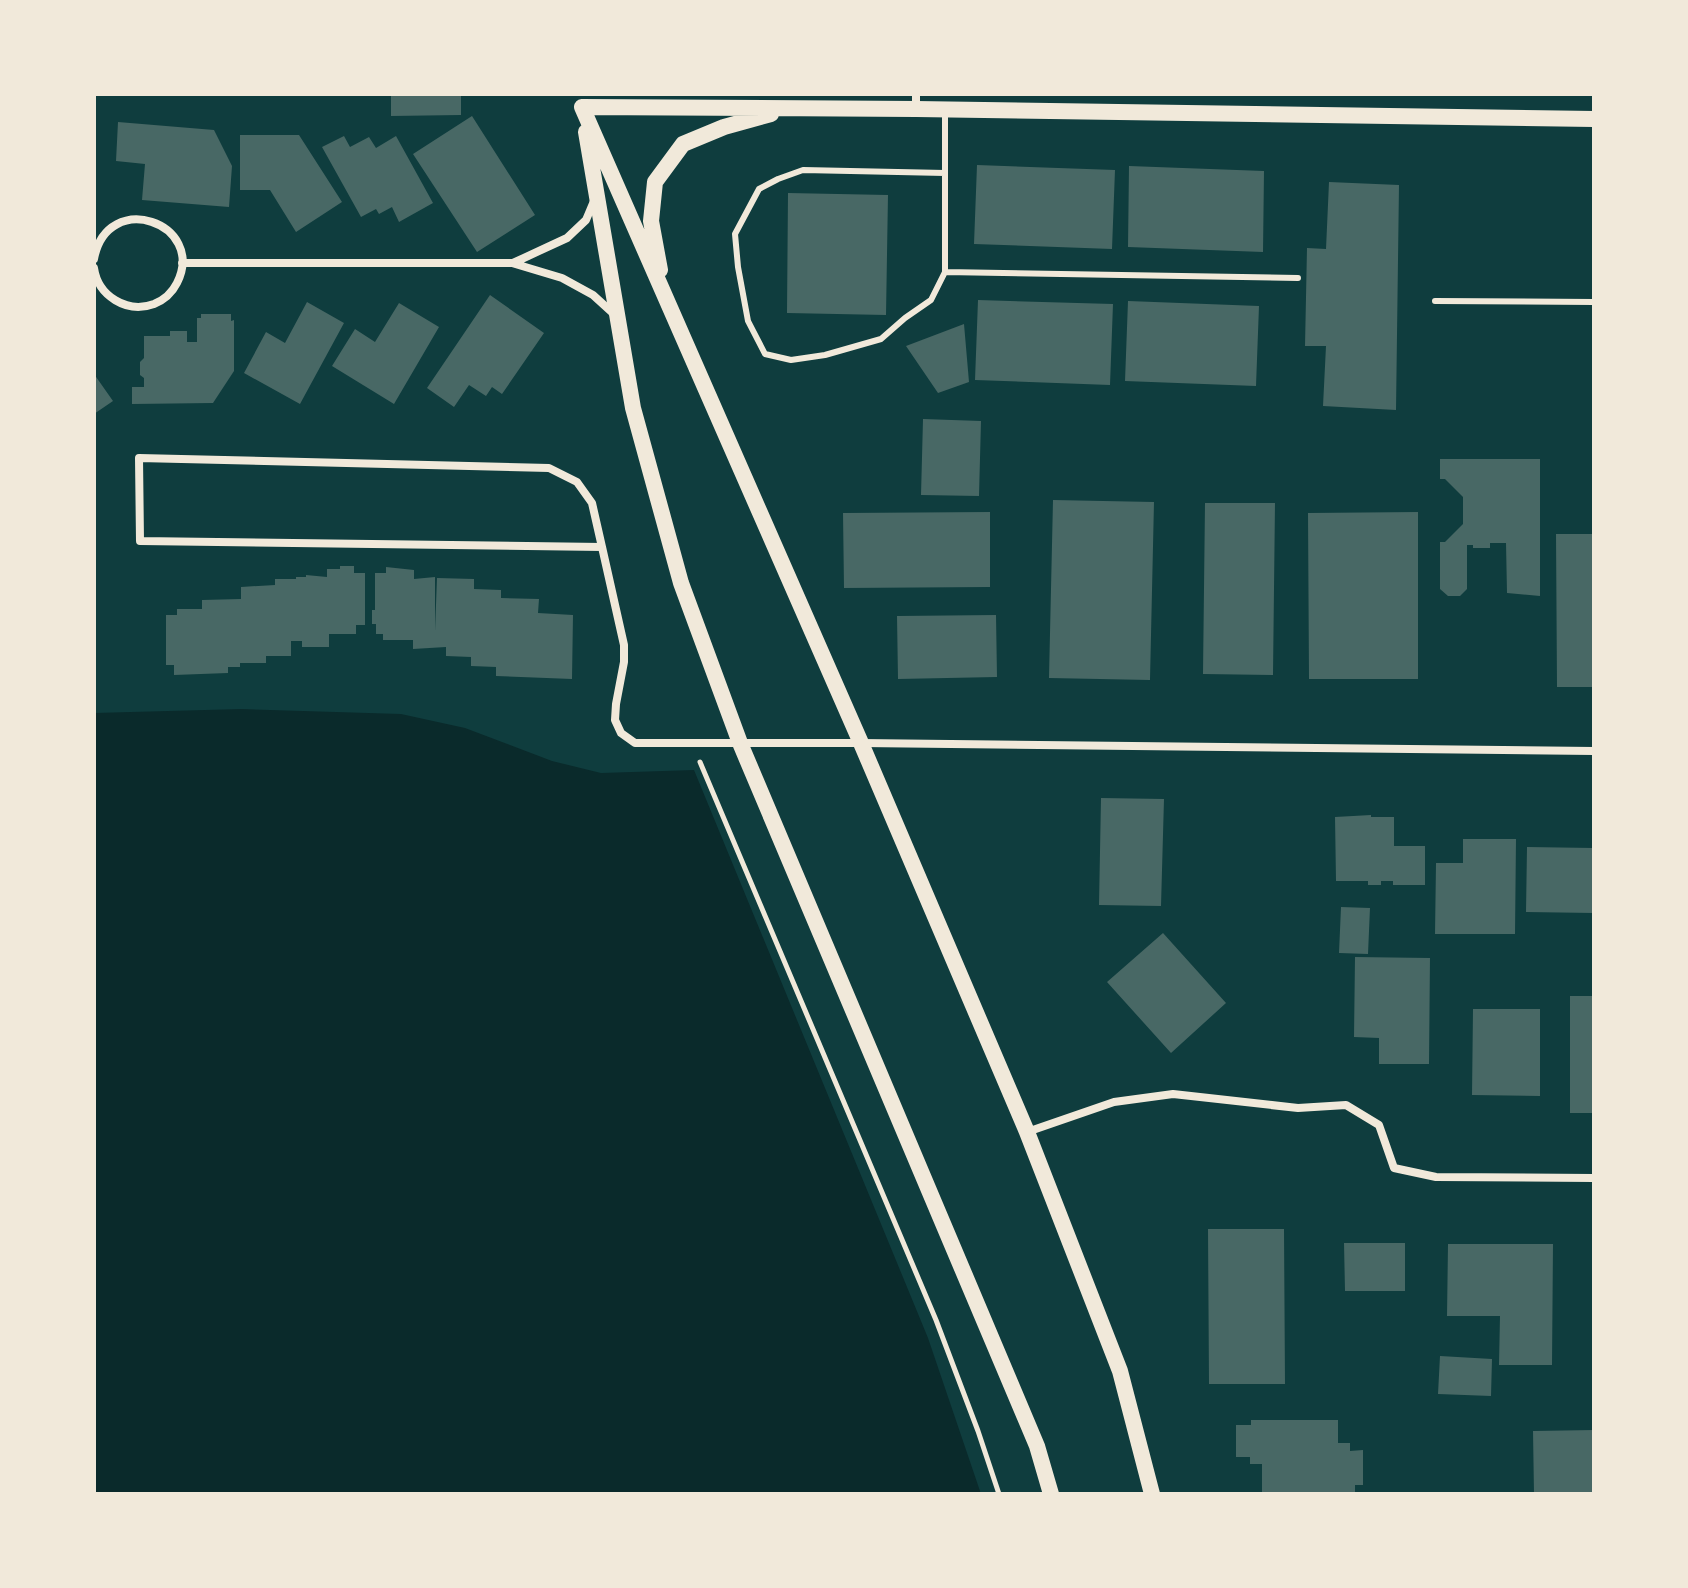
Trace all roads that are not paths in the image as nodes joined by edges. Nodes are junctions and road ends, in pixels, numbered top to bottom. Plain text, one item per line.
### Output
1 (916, 101) edge
2 (582, 107) junction
3 (791, 108) junction
4 (945, 109) junction
5 (1594, 119) edge
6 (945, 173) junction
7 (596, 196) junction
8 (94, 259) edge
9 (182, 263) junction
10 (512, 263) junction
11 (94, 268) edge
12 (945, 272) junction
13 (1298, 278) dead end
14 (664, 295) junction
15 (1435, 301) dead end
16 (1594, 302) edge
17 (616, 316) junction
18 (602, 547) junction
19 (740, 743) junction
20 (861, 743) junction
21 (1594, 751) edge
22 (1027, 1132) junction
23 (1594, 1178) edge
24 (1051, 1494) edge
25 (1152, 1494) edge

1 - 3 main road
1 - 4 main road
2 - 3 main road
2 - 7 main road
2 - 14 main road
3 - 14 main road
4 - 5 main road
4 - 6 lane
6 - 12 lane
6 - 12 lane
7 - 10 street
7 - 17 main road
8 - 9 street
9 - 10 street
9 - 11 street
10 - 17 street
12 - 13 lane
14 - 20 main road
15 - 16 lane
17 - 19 main road
18 - 18 street
18 - 19 street
19 - 20 street
19 - 24 main road
20 - 21 street
20 - 22 main road
22 - 23 street
22 - 25 main road

